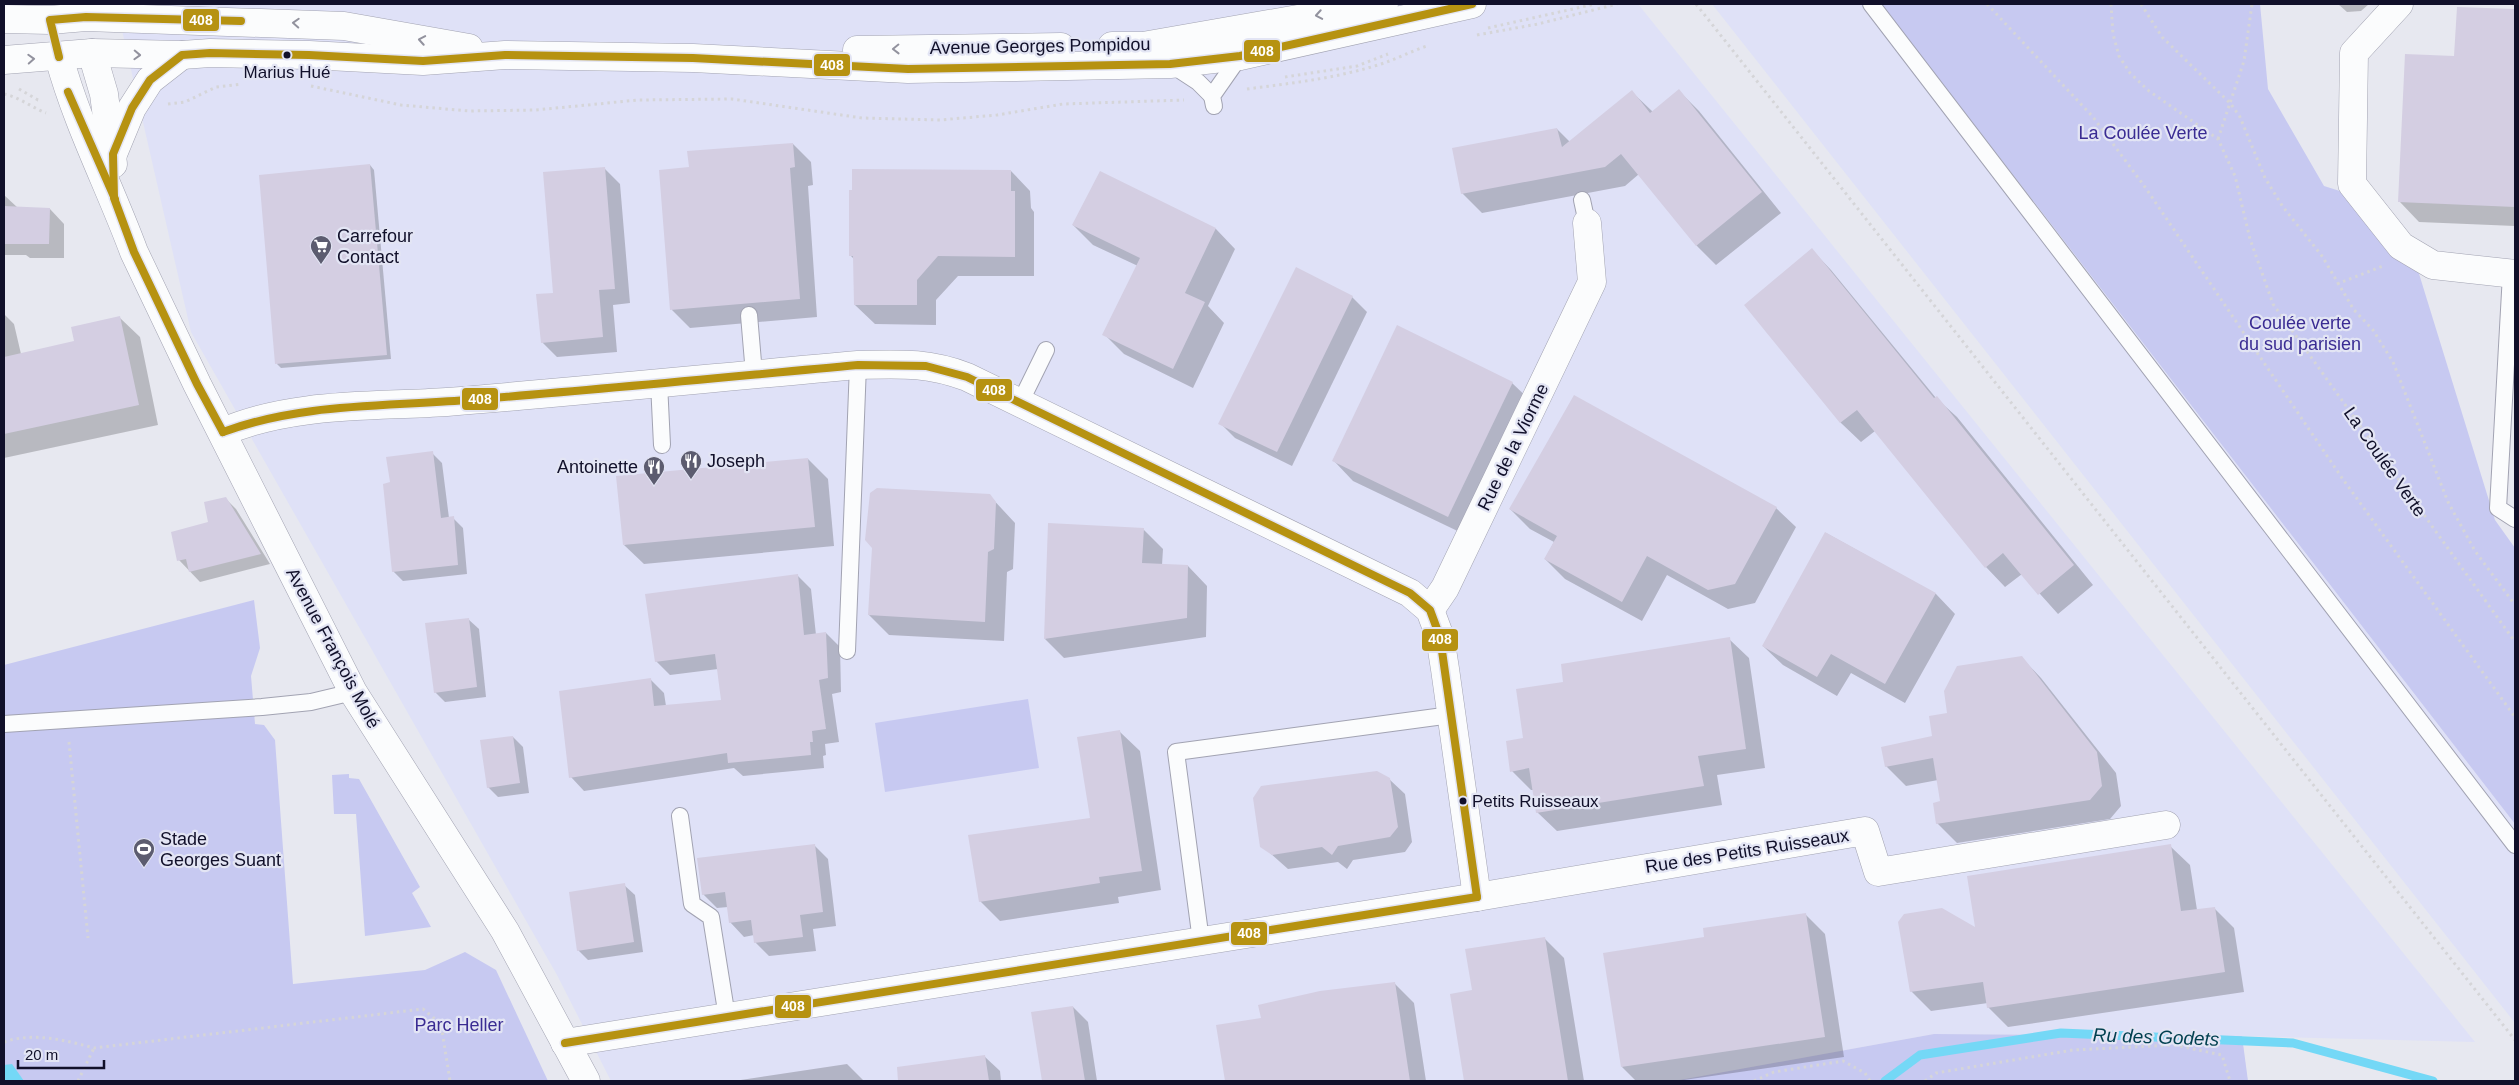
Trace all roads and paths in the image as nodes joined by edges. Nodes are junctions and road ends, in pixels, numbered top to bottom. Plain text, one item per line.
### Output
1 (1384, 4) edge
2 (1472, 4) edge
3 (1595, 4) edge
4 (1617, 4) edge
5 (1696, 4) edge
6 (1871, 4) edge
7 (1987, 4) edge
8 (2112, 4) edge
9 (2141, 4) edge
10 (2252, 4) edge
11 (2399, 4) edge
12 (85, 10) edge
13 (49, 12) edge
14 (4, 19) edge
15 (1495, 29) junction
16 (1467, 37) dead end
17 (1429, 45) dead end
18 (92, 53) junction
19 (182, 55) junction
20 (505, 55) junction
21 (1240, 56) junction
22 (59, 57) junction
23 (693, 58) junction
24 (4, 60) edge
25 (1170, 64) junction
26 (245, 84) dead end
27 (302, 84) dead end
28 (12, 87) dead end
29 (141, 93) junction
30 (4, 94) edge
31 (1213, 101) junction
32 (72, 102) junction
33 (2231, 104) junction
34 (2218, 139) junction
35 (113, 154) junction
36 (114, 198) junction
37 (1584, 211) dead end
38 (2401, 246) junction
39 (2513, 274) edge
40 (2337, 284) junction
41 (749, 315) dead end
42 (1046, 350) dead end
43 (858, 365) junction
44 (754, 374) junction
45 (659, 382) junction
46 (1020, 403) junction
47 (223, 432) junction
48 (662, 445) dead end
49 (2515, 519) edge
50 (2515, 605) edge
51 (1430, 610) junction
52 (2515, 642) edge
53 (847, 651) dead end
54 (353, 692) junction
55 (1451, 715) junction
56 (2515, 717) edge
57 (67, 721) junction
58 (4, 724) edge
59 (680, 816) dead end
60 (2166, 825) dead end
61 (2515, 846) edge
62 (1476, 897) junction
63 (88, 938) dead end
64 (1201, 941) junction
65 (727, 1017) junction
66 (2515, 1040) edge
67 (4, 1042) edge
68 (565, 1043) junction
69 (94, 1048) junction
70 (78, 1081) edge
71 (450, 1081) edge
72 (586, 1081) edge
73 (1754, 1081) edge
74 (1870, 1081) edge
75 (1925, 1081) edge
76 (2230, 1081) edge

1 -> 23 street, Avenue Georges Pompidou
2 - 21 street, Avenue Georges Pompidou
3 - 15 path
4 - 15 path
5 - 66 path
6 - 61 lane
7 - 56 path
8 - 34 path
9 - 33 path
10 - 33 path
11 - 38 street
12 - 13 street, Avenue Georges Pompidou
12 - 18 street, Avenue François Molé
20 -> 12 street, Avenue Georges Pompidou
13 - 14 street, Avenue Georges Pompidou
13 - 22 street, Avenue François Molé
15 - 16 path
17 - 31 path
18 -> 19 street, Avenue Georges Pompidou
18 - 22 street, Avenue Georges Pompidou
18 - 35 street, Avenue François Molé
19 - 20 street, Avenue Georges Pompidou
19 - 29 street
20 - 23 street, Avenue Georges Pompidou
21 - 25 street, Avenue Georges Pompidou
21 - 31 lane
24 -> 22 street, Avenue Georges Pompidou
22 - 32 street, Avenue François Molé
23 - 25 street, Avenue Georges Pompidou
25 - 31 lane
26 - 29 path
27 - 31 path
28 - 32 path
29 - 35 street
30 - 32 path
32 - 36 street, Avenue François Molé
33 - 34 path
33 - 40 path
34 - 52 path, La Coulée Verte
35 - 36 street, Avenue François Molé
36 - 47 street, Avenue François Molé
37 - 51 street, Rue de la Viorme
38 - 39 street
38 - 40 path
39 - 49 lane
40 - 50 path
41 - 44 lane
42 - 46 lane
43 - 44 street
43 - 46 street
43 - 53 lane
44 - 45 street
45 - 47 street
45 - 48 lane
46 - 51 street
47 - 54 street, Avenue François Molé
51 - 55 street
54 - 57 lane
54 - 68 street, Avenue François Molé
55 - 62 street
55 - 64 lane
57 - 58 lane
57 - 63 path
59 - 65 lane
60 - 62 street, Rue des Petits Ruisseaux
62 - 64 street, Rue des Petits Ruisseaux
64 - 65 street, Rue des Petits Ruisseaux
65 - 68 street, Rue des Petits Ruisseaux
67 - 69 path
68 - 72 street, Avenue François Molé
69 - 70 path
69 - 71 path
73 - 74 path
75 - 76 path

